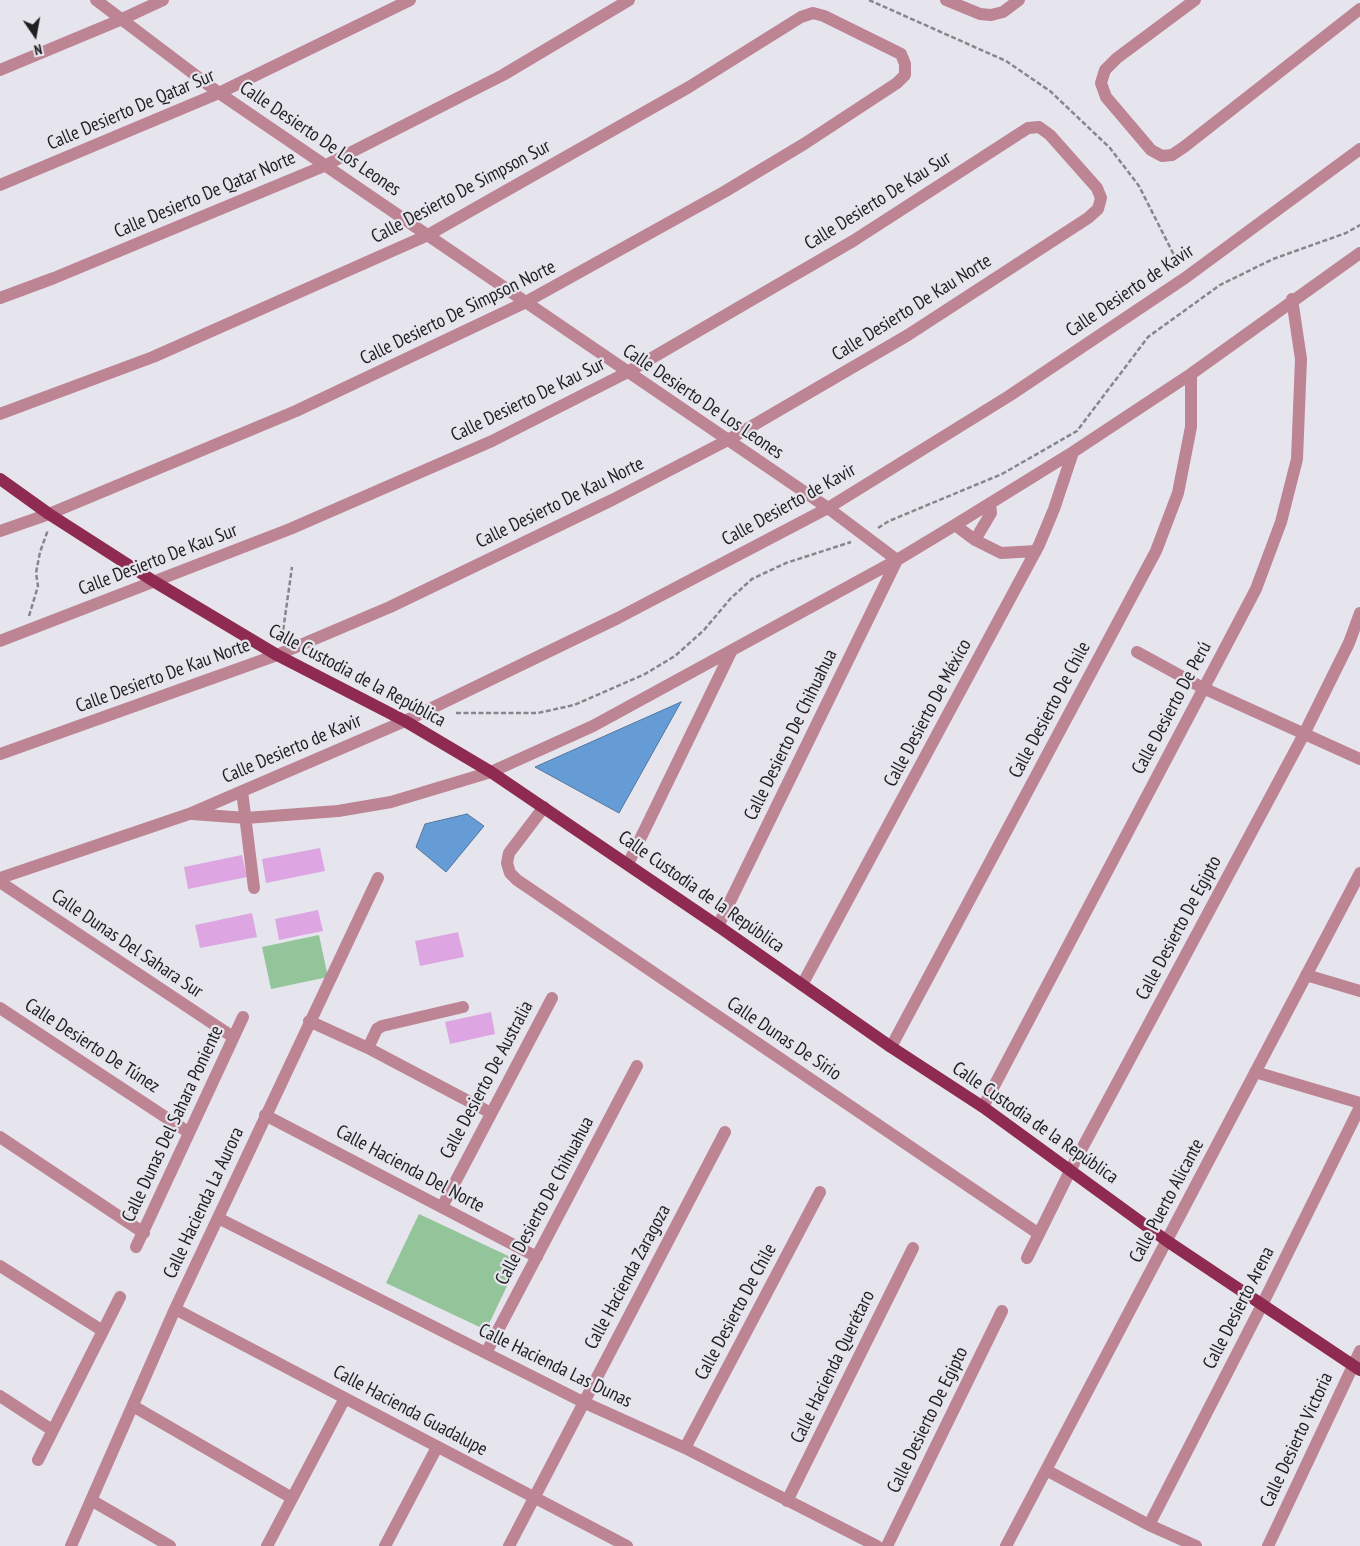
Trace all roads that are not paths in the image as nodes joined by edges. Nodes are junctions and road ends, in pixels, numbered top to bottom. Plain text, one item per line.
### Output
1 (96, 0) edge
2 (163, 0) edge
3 (410, 0) edge
4 (629, 0) edge
5 (946, 0) edge
6 (1019, 0) edge
7 (1195, 0) edge
8 (1360, 9) edge
9 (120, 20) junction
10 (0, 70) edge
11 (905, 75) joint
12 (219, 93) junction
13 (1360, 149) edge
14 (324, 166) junction
15 (0, 185) edge
16 (1098, 209) joint
17 (428, 235) junction
18 (1360, 253) edge
19 (0, 298) edge
20 (1292, 300) junction
21 (524, 303) junction
22 (626, 373) junction
23 (1190, 374) junction
24 (0, 414) edge
25 (728, 440) junction
26 (1072, 452) junction
27 (0, 479) edge
28 (990, 503) junction
29 (828, 508) junction
30 (53, 517) junction
31 (955, 525) junction
32 (0, 531) edge
33 (976, 540) junction
34 (1036, 551) junction
35 (897, 560) junction
36 (155, 582) junction
37 (1360, 613) edge
38 (0, 641) edge
39 (731, 652) junction
40 (1137, 652) dead end
41 (277, 655) junction
42 (1203, 688) junction
43 (405, 721) junction
44 (1304, 734) junction
45 (0, 754) edge
46 (1360, 759) edge
47 (492, 772) junction
48 (242, 791) junction
49 (544, 807) junction
50 (189, 814) junction
51 (246, 818) junction
52 (628, 864) junction
53 (1359, 877) edge
54 (0, 878) edge
55 (378, 878) dead end
56 (0, 882) edge
57 (254, 888) dead end
58 (718, 926) junction
59 (1306, 975) junction
60 (802, 985) junction
61 (1360, 991) edge
62 (552, 998) dead end
63 (463, 1007) dead end
64 (0, 1008) edge
65 (243, 1017) dead end
66 (309, 1021) junction
67 (234, 1036) junction
68 (891, 1047) junction
69 (368, 1048) junction
70 (637, 1066) dead end
71 (1255, 1072) junction
72 (1360, 1103) edge
73 (982, 1106) junction
74 (1360, 1107) edge
75 (491, 1113) junction
76 (265, 1115) junction
77 (188, 1132) junction
78 (725, 1132) dead end
79 (0, 1137) edge
80 (1071, 1169) junction
81 (820, 1192) dead end
82 (442, 1207) junction
83 (218, 1218) junction
84 (144, 1233) junction
85 (1039, 1234) junction
86 (1167, 1241) junction
87 (136, 1247) dead end
88 (913, 1248) dead end
89 (537, 1257) junction
90 (1027, 1258) dead end
91 (0, 1266) edge
92 (120, 1297) dead end
93 (1262, 1305) junction
94 (175, 1310) junction
95 (1002, 1311) dead end
96 (103, 1331) junction
97 (1360, 1351) edge
98 (486, 1353) junction
99 (1356, 1368) edge
100 (0, 1396) edge
101 (345, 1398) junction
102 (583, 1402) junction
103 (133, 1406) junction
104 (52, 1430) junction
105 (437, 1447) junction
106 (685, 1448) junction
107 (38, 1460) dead end
108 (1046, 1470) junction
109 (534, 1497) junction
110 (292, 1498) junction
111 (91, 1500) junction
112 (787, 1501) junction
113 (1149, 1525) junction
114 (71, 1546) edge
115 (170, 1546) edge
116 (267, 1546) edge
117 (385, 1546) edge
118 (509, 1546) edge
119 (627, 1546) edge
120 (876, 1546) edge
121 (887, 1546) edge
122 (1006, 1546) edge
123 (1196, 1546) edge
124 (1268, 1546) edge

1 - 9 street, Calle Desierto De Los Leones
2 - 9 street
3 - 12 street, Calle Desierto De Qatar Sur
4 - 14 street, Calle Desierto De Qatar Norte
5 - 6 street
7 - 8 street
9 - 10 street
9 - 12 street, Calle Desierto De Los Leones
11 - 17 street, Calle Desierto De Simpson Sur
11 - 21 street, Calle Desierto De Simpson Norte
12 - 14 street, Calle Desierto De Los Leones
12 - 15 street, Calle Desierto De Qatar Sur
13 - 29 street, Calle Desierto de Kavir
14 - 17 street, Calle Desierto De Los Leones
14 - 19 street, Calle Desierto De Qatar Norte
16 - 22 street, Calle Desierto De Kau Sur
16 - 25 street, Calle Desierto De Kau Norte
17 - 21 street, Calle Desierto De Los Leones
17 - 24 street, Calle Desierto De Simpson Sur
18 - 20 street, Calle Desierto de Kavir
20 - 23 street, Calle Desierto de Kavir
20 - 42 street, Calle Desierto De Perú
21 - 22 street, Calle Desierto De Los Leones
21 - 30 street, Calle Desierto De Simpson Norte
22 - 25 street, Calle Desierto De Los Leones
22 - 36 street, Calle Desierto De Kau Sur
23 - 26 street, Calle Desierto de Kavir
23 - 68 street, Calle Desierto De Chile
25 - 29 street, Calle Desierto De Los Leones
25 - 41 street, Calle Desierto De Kau Norte
26 - 28 street, Calle Desierto de Kavir
26 - 34 street, Calle Desierto De México
27 - 30 main road, Calle Custodia de la República
28 - 31 street, Calle Desierto de Kavir
28 - 33 street
29 - 35 street, Calle Desierto De Los Leones
29 - 43 street, Calle Desierto de Kavir
30 - 32 street, Calle Desierto De Simpson Norte
30 - 36 main road, Calle Custodia de la República
31 - 33 street
31 - 35 street, Calle Desierto de Kavir
33 - 34 street
34 - 60 street, Calle Desierto De México
35 - 39 street, Calle Desierto de Kavir
35 - 58 street, Calle Desierto De Chihuahua
36 - 38 street, Calle Desierto De Kau Sur
36 - 41 main road, Calle Custodia de la República
37 - 44 street, Calle Desierto De Egipto
39 - 47 street, Calle Desierto de Kavir
39 - 52 street
40 - 42 street
41 - 43 main road, Calle Custodia de la República
41 - 45 street, Calle Desierto De Kau Norte
42 - 44 street
42 - 73 street, Calle Desierto De Perú
43 - 47 main road, Calle Custodia de la República
43 - 48 street, Calle Desierto de Kavir
44 - 46 street
44 - 80 street, Calle Desierto De Egipto
47 - 49 main road, Calle Custodia de la República
47 - 51 street, Calle Desierto de Kavir
48 - 50 street, Calle Desierto de Kavir
48 - 51 street
49 - 52 main road, Calle Custodia de la República
49 - 85 street, Calle Dunas De Sirio
50 - 51 street, Calle Desierto de Kavir
50 - 54 street, Calle Desierto de Kavir
51 - 57 street
52 - 58 main road, Calle Custodia de la República
53 - 59 street, Calle Puerto Alicante
55 - 66 street, Calle Hacienda La Aurora
56 - 67 street, Calle Dunas Del Sahara Sur
58 - 60 main road, Calle Custodia de la República
59 - 61 street
59 - 71 street, Calle Puerto Alicante
60 - 68 main road, Calle Custodia de la República
62 - 75 street, Calle Desierto De Australia
63 - 69 street
64 - 77 street, Calle Desierto De Túnez
65 - 67 street, Calle Dunas Del Sahara Poniente
66 - 69 street
66 - 76 street, Calle Hacienda La Aurora
67 - 77 street, Calle Dunas Del Sahara Poniente
68 - 73 main road, Calle Custodia de la República
69 - 75 street
70 - 89 street, Calle Desierto De Chihuahua
71 - 72 street
71 - 86 street, Calle Puerto Alicante
73 - 80 main road, Calle Custodia de la República
74 - 93 street, Calle Desierto Arena
75 - 82 street, Calle Desierto De Australia
76 - 82 street, Calle Hacienda Del Norte
76 - 83 street, Calle Hacienda La Aurora
77 - 84 street, Calle Dunas Del Sahara Poniente
78 - 102 street, Calle Hacienda Zaragoza
79 - 84 street
80 - 85 street, Calle Desierto De Egipto
80 - 86 main road, Calle Custodia de la República
81 - 106 street, Calle Desierto De Chile
82 - 89 street, Calle Hacienda Del Norte
83 - 94 street, Calle Hacienda La Aurora
83 - 98 street, Calle Hacienda Las Dunas
84 - 87 street, Calle Dunas Del Sahara Poniente
85 - 90 street, Calle Desierto De Egipto
86 - 93 main road, Calle Custodia de la República
86 - 108 street, Calle Puerto Alicante
88 - 112 street, Calle Hacienda Querétaro
89 - 98 street, Calle Desierto De Chihuahua
91 - 96 street
92 - 96 street
93 - 99 main road, Calle Custodia de la República
93 - 113 street, Calle Desierto Arena
94 - 101 street, Calle Hacienda Guadalupe
94 - 103 street, Calle Hacienda La Aurora
95 - 121 street, Calle Desierto De Egipto
96 - 104 street
97 - 99 street, Calle Desierto Victoria
98 - 102 street, Calle Hacienda Las Dunas
99 - 124 street, Calle Desierto Victoria
100 - 104 street
101 - 105 street, Calle Hacienda Guadalupe
101 - 110 street
102 - 106 street, Calle Hacienda Las Dunas
102 - 109 street, Calle Hacienda Zaragoza
103 - 110 street
103 - 111 street, Calle Hacienda La Aurora
104 - 107 street
105 - 109 street, Calle Hacienda Guadalupe
105 - 117 street
106 - 112 street, Calle Hacienda Las Dunas
108 - 113 street
108 - 122 street, Calle Puerto Alicante
109 - 118 street, Calle Hacienda Zaragoza
109 - 119 street, Calle Hacienda Guadalupe
110 - 116 street
111 - 114 street, Calle Hacienda La Aurora
111 - 115 street
112 - 120 street, Calle Hacienda Las Dunas
113 - 123 street

